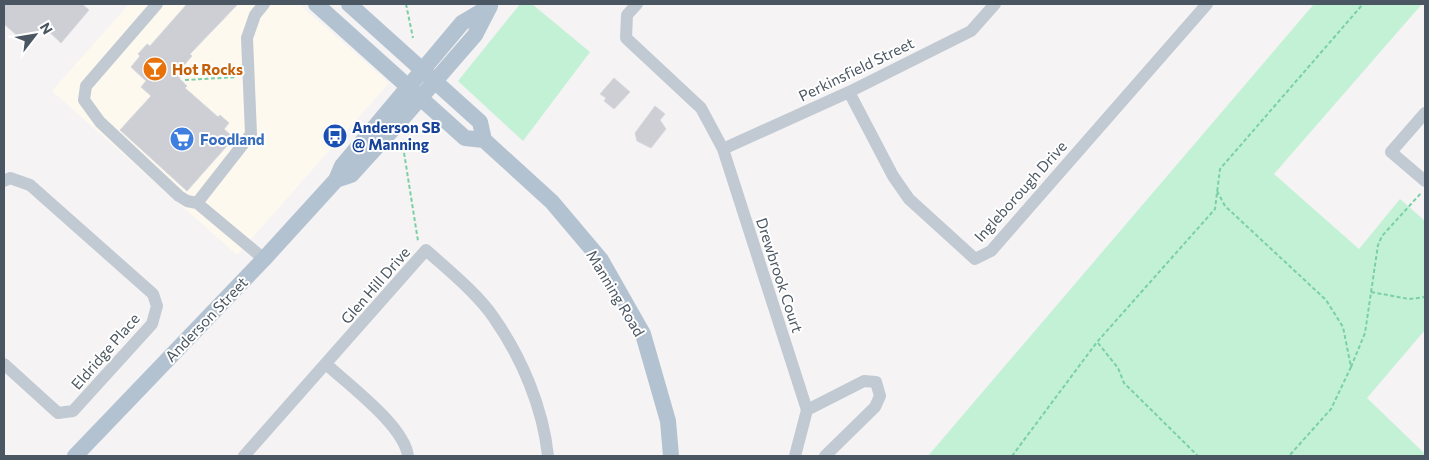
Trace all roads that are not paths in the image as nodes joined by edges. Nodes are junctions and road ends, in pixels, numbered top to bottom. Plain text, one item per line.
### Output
1 (157, 4) edge
2 (264, 4) edge
3 (316, 4) edge
4 (349, 4) edge
5 (637, 4) edge
6 (995, 4) edge
7 (1206, 4) edge
8 (491, 5) edge
9 (422, 70) junction
10 (436, 81) junction
11 (408, 86) junction
12 (849, 92) junction
13 (420, 98) junction
14 (1425, 113) edge
15 (484, 140) junction
16 (723, 150) junction
17 (336, 180) junction
18 (4, 181) edge
19 (1425, 181) edge
20 (197, 203) junction
21 (264, 259) junction
22 (4, 364) edge
23 (326, 364) junction
24 (807, 410) junction
25 (75, 456) edge
26 (244, 456) edge
27 (408, 456) edge
28 (548, 456) edge
29 (671, 456) edge
30 (795, 456) edge
31 (825, 456) edge

1 - 20 street
2 - 20 street
3 - 11 main road, Manning Road
4 - 9 main road, Manning Road
5 - 16 street, Drewbrook Court
6 - 12 street, Perkinsfield Street
7 - 12 street, Ingleborough Drive
8 - 9 main road, Anderson Street
8 - 10 main road, Anderson Street
9 - 10 main road, Manning Road
9 - 11 main road, Anderson Street
10 - 13 main road, Anderson Street
10 - 15 main road, Manning Road
11 - 13 main road, Manning Road
11 - 17 main road, Anderson Street
12 - 16 street, Perkinsfield Street
13 - 15 main road, Manning Road
13 - 17 main road, Anderson Street
14 - 19 street
15 - 29 main road, Manning Road
16 - 24 street, Drewbrook Court
17 - 21 main road, Anderson Street
18 - 22 street, Eldridge Place
20 - 21 street
21 - 25 main road, Anderson Street
23 - 26 street, Glen Hill Drive
23 - 27 street
23 - 28 street, Glen Hill Drive
24 - 30 street
24 - 31 street

